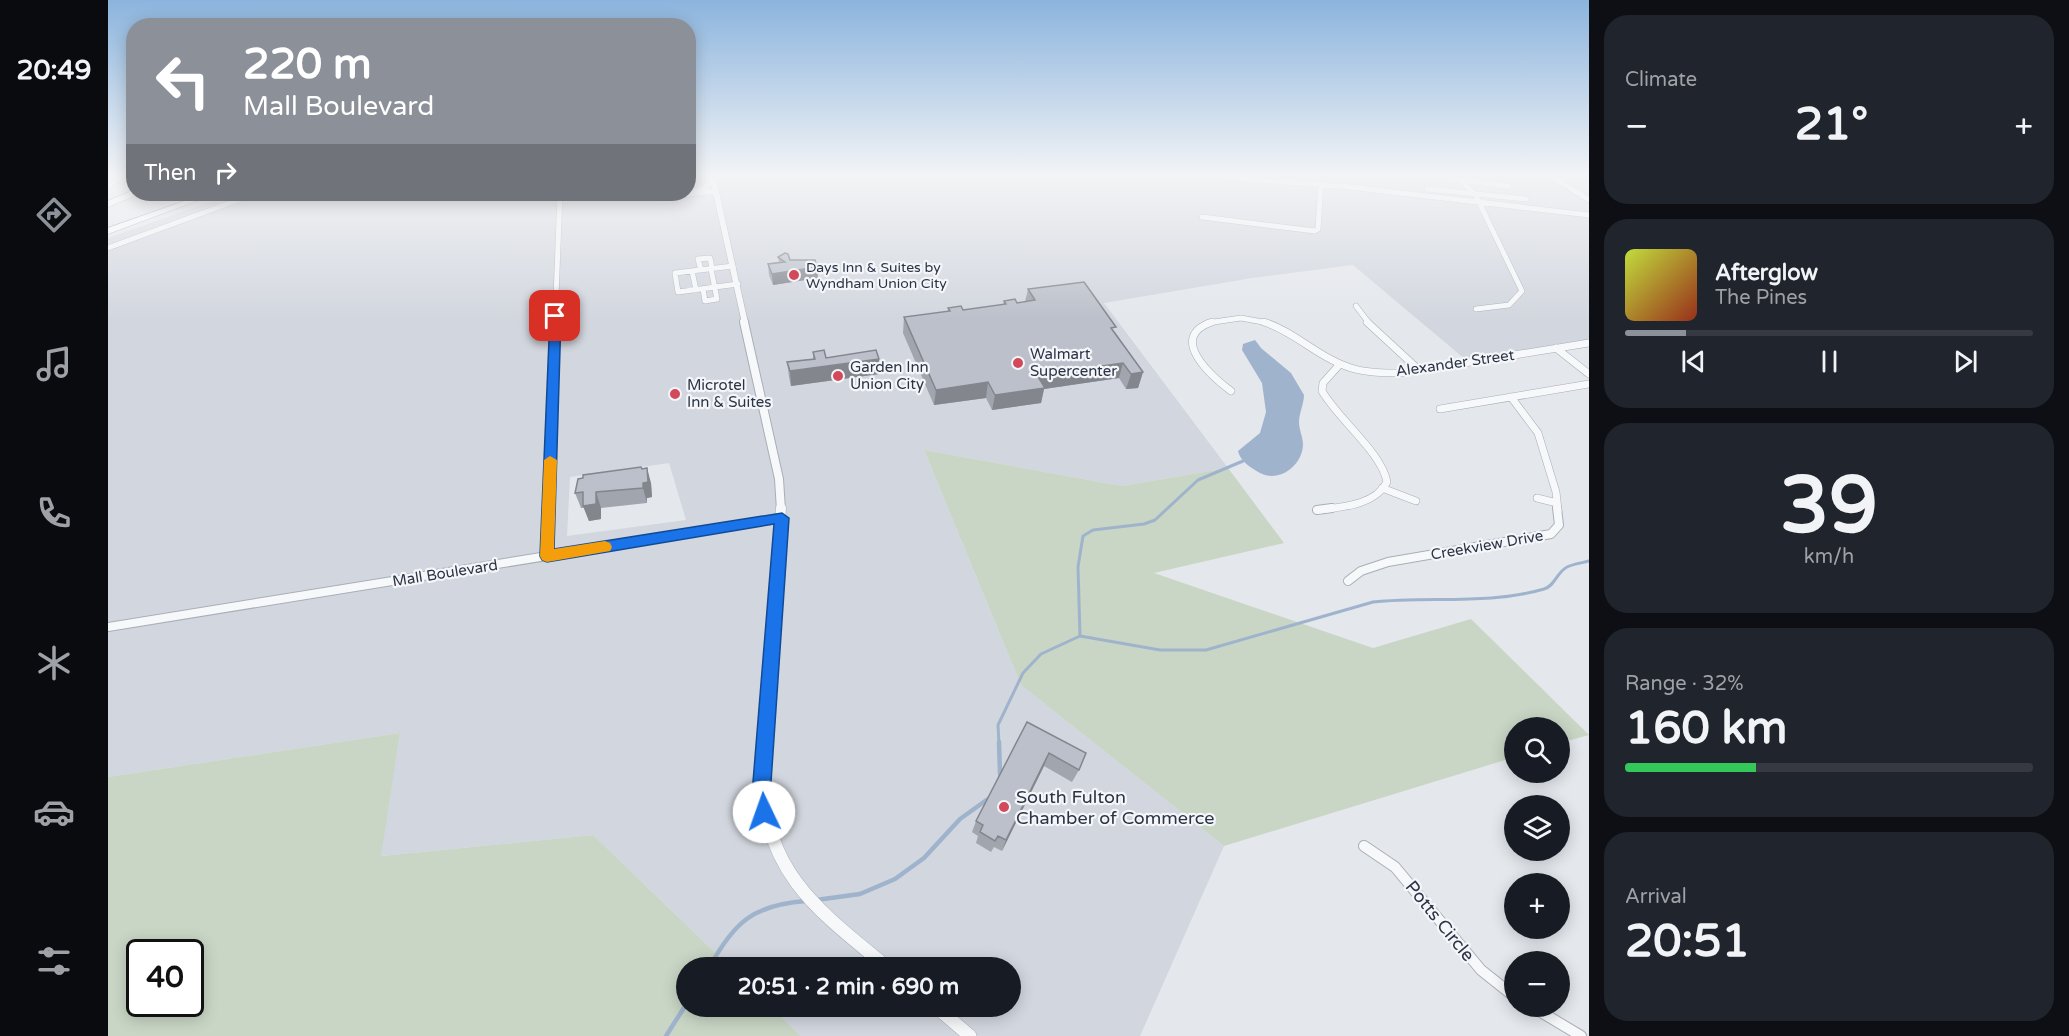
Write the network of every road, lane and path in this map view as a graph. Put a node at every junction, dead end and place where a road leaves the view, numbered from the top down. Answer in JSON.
{"nodes":[{"id":1,"x":132,"y":222,"type":"edge"},
{"id":2,"x":177,"y":222,"type":"edge"},
{"id":3,"x":559,"y":222,"type":"edge"},
{"id":4,"x":724,"y":222,"type":"edge"},
{"id":5,"x":1245,"y":222,"type":"edge"},
{"id":6,"x":1318,"y":222,"type":"edge"},
{"id":7,"x":1490,"y":222,"type":"edge"},
{"id":8,"x":108,"y":231,"type":"edge"},
{"id":9,"x":108,"y":248,"type":"edge"},
{"id":10,"x":734,"y":266,"type":"junction"},
{"id":11,"x":712,"y":269,"type":"junction"},
{"id":12,"x":700,"y":270,"type":"junction"},
{"id":13,"x":692,"y":271,"type":"junction"},
{"id":14,"x":738,"y":284,"type":"junction"},
{"id":15,"x":715,"y":287,"type":"junction"},
{"id":16,"x":699,"y":289,"type":"junction"},
{"id":17,"x":1356,"y":306,"type":"dead end"},
{"id":18,"x":1476,"y":309,"type":"dead end"},
{"id":19,"x":1589,"y":343,"type":"edge"},
{"id":20,"x":1556,"y":348,"type":"junction"},
{"id":21,"x":1340,"y":364,"type":"junction"},
{"id":22,"x":1419,"y":370,"type":"junction"},
{"id":23,"x":1589,"y":374,"type":"edge"},
{"id":24,"x":1589,"y":384,"type":"edge"},
{"id":25,"x":1231,"y":391,"type":"dead end"},
{"id":26,"x":1511,"y":397,"type":"junction"},
{"id":27,"x":1440,"y":409,"type":"dead end"},
{"id":28,"x":1382,"y":488,"type":"junction"},
{"id":29,"x":1536,"y":498,"type":"dead end"},
{"id":30,"x":1416,"y":501,"type":"dead end"},
{"id":31,"x":1557,"y":503,"type":"junction"},
{"id":32,"x":1317,"y":510,"type":"dead end"},
{"id":33,"x":782,"y":518,"type":"junction"},
{"id":34,"x":547,"y":556,"type":"junction"},
{"id":35,"x":1348,"y":581,"type":"dead end"},
{"id":36,"x":108,"y":627,"type":"edge"},
{"id":37,"x":1364,"y":846,"type":"dead end"},
{"id":38,"x":875,"y":957,"type":"edge"},
{"id":39,"x":1504,"y":990,"type":"edge"},
{"id":40,"x":948,"y":1017,"type":"edge"},
{"id":41,"x":1549,"y":1017,"type":"edge"},
{"id":42,"x":970,"y":1036,"type":"edge"},
{"id":43,"x":1581,"y":1036,"type":"edge"}],
"edges":[{"from":1,"to":8,"type":"highway"},
{"from":2,"to":9,"type":"street"},
{"from":3,"to":34,"type":"street"},
{"from":4,"to":10,"type":"street"},
{"from":5,"to":6,"type":"street"},
{"from":7,"to":18,"type":"street"},
{"from":10,"to":11,"type":"street"},
{"from":10,"to":14,"type":"street"},
{"from":11,"to":12,"type":"street"},
{"from":11,"to":12,"type":"street"},
{"from":11,"to":15,"type":"street"},
{"from":12,"to":13,"type":"street"},
{"from":13,"to":16,"type":"street"},
{"from":13,"to":16,"type":"street"},
{"from":14,"to":15,"type":"street"},
{"from":14,"to":33,"type":"street"},
{"from":15,"to":16,"type":"street"},
{"from":15,"to":16,"type":"street"},
{"from":17,"to":22,"type":"street"},
{"from":19,"to":20,"type":"street","name":"Alexander Street"},
{"from":20,"to":22,"type":"street","name":"Alexander Street"},
{"from":20,"to":23,"type":"street"},
{"from":21,"to":22,"type":"street","name":"Alexander Street"},
{"from":21,"to":25,"type":"street","name":"Alexander Street"},
{"from":21,"to":28,"type":"street"},
{"from":24,"to":26,"type":"street"},
{"from":26,"to":27,"type":"street"},
{"from":26,"to":31,"type":"street","name":"Creekview Drive"},
{"from":28,"to":30,"type":"street"},
{"from":28,"to":32,"type":"street"},
{"from":29,"to":31,"type":"street"},
{"from":31,"to":35,"type":"street","name":"Creekview Drive"},
{"from":33,"to":34,"type":"street","name":"Mall Boulevard"},
{"from":33,"to":38,"type":"street"},
{"from":34,"to":36,"type":"street","name":"Mall Boulevard"},
{"from":37,"to":39,"type":"street","name":"Potts Circle"},
{"from":40,"to":42,"type":"street"},
{"from":41,"to":43,"type":"street"}]}
